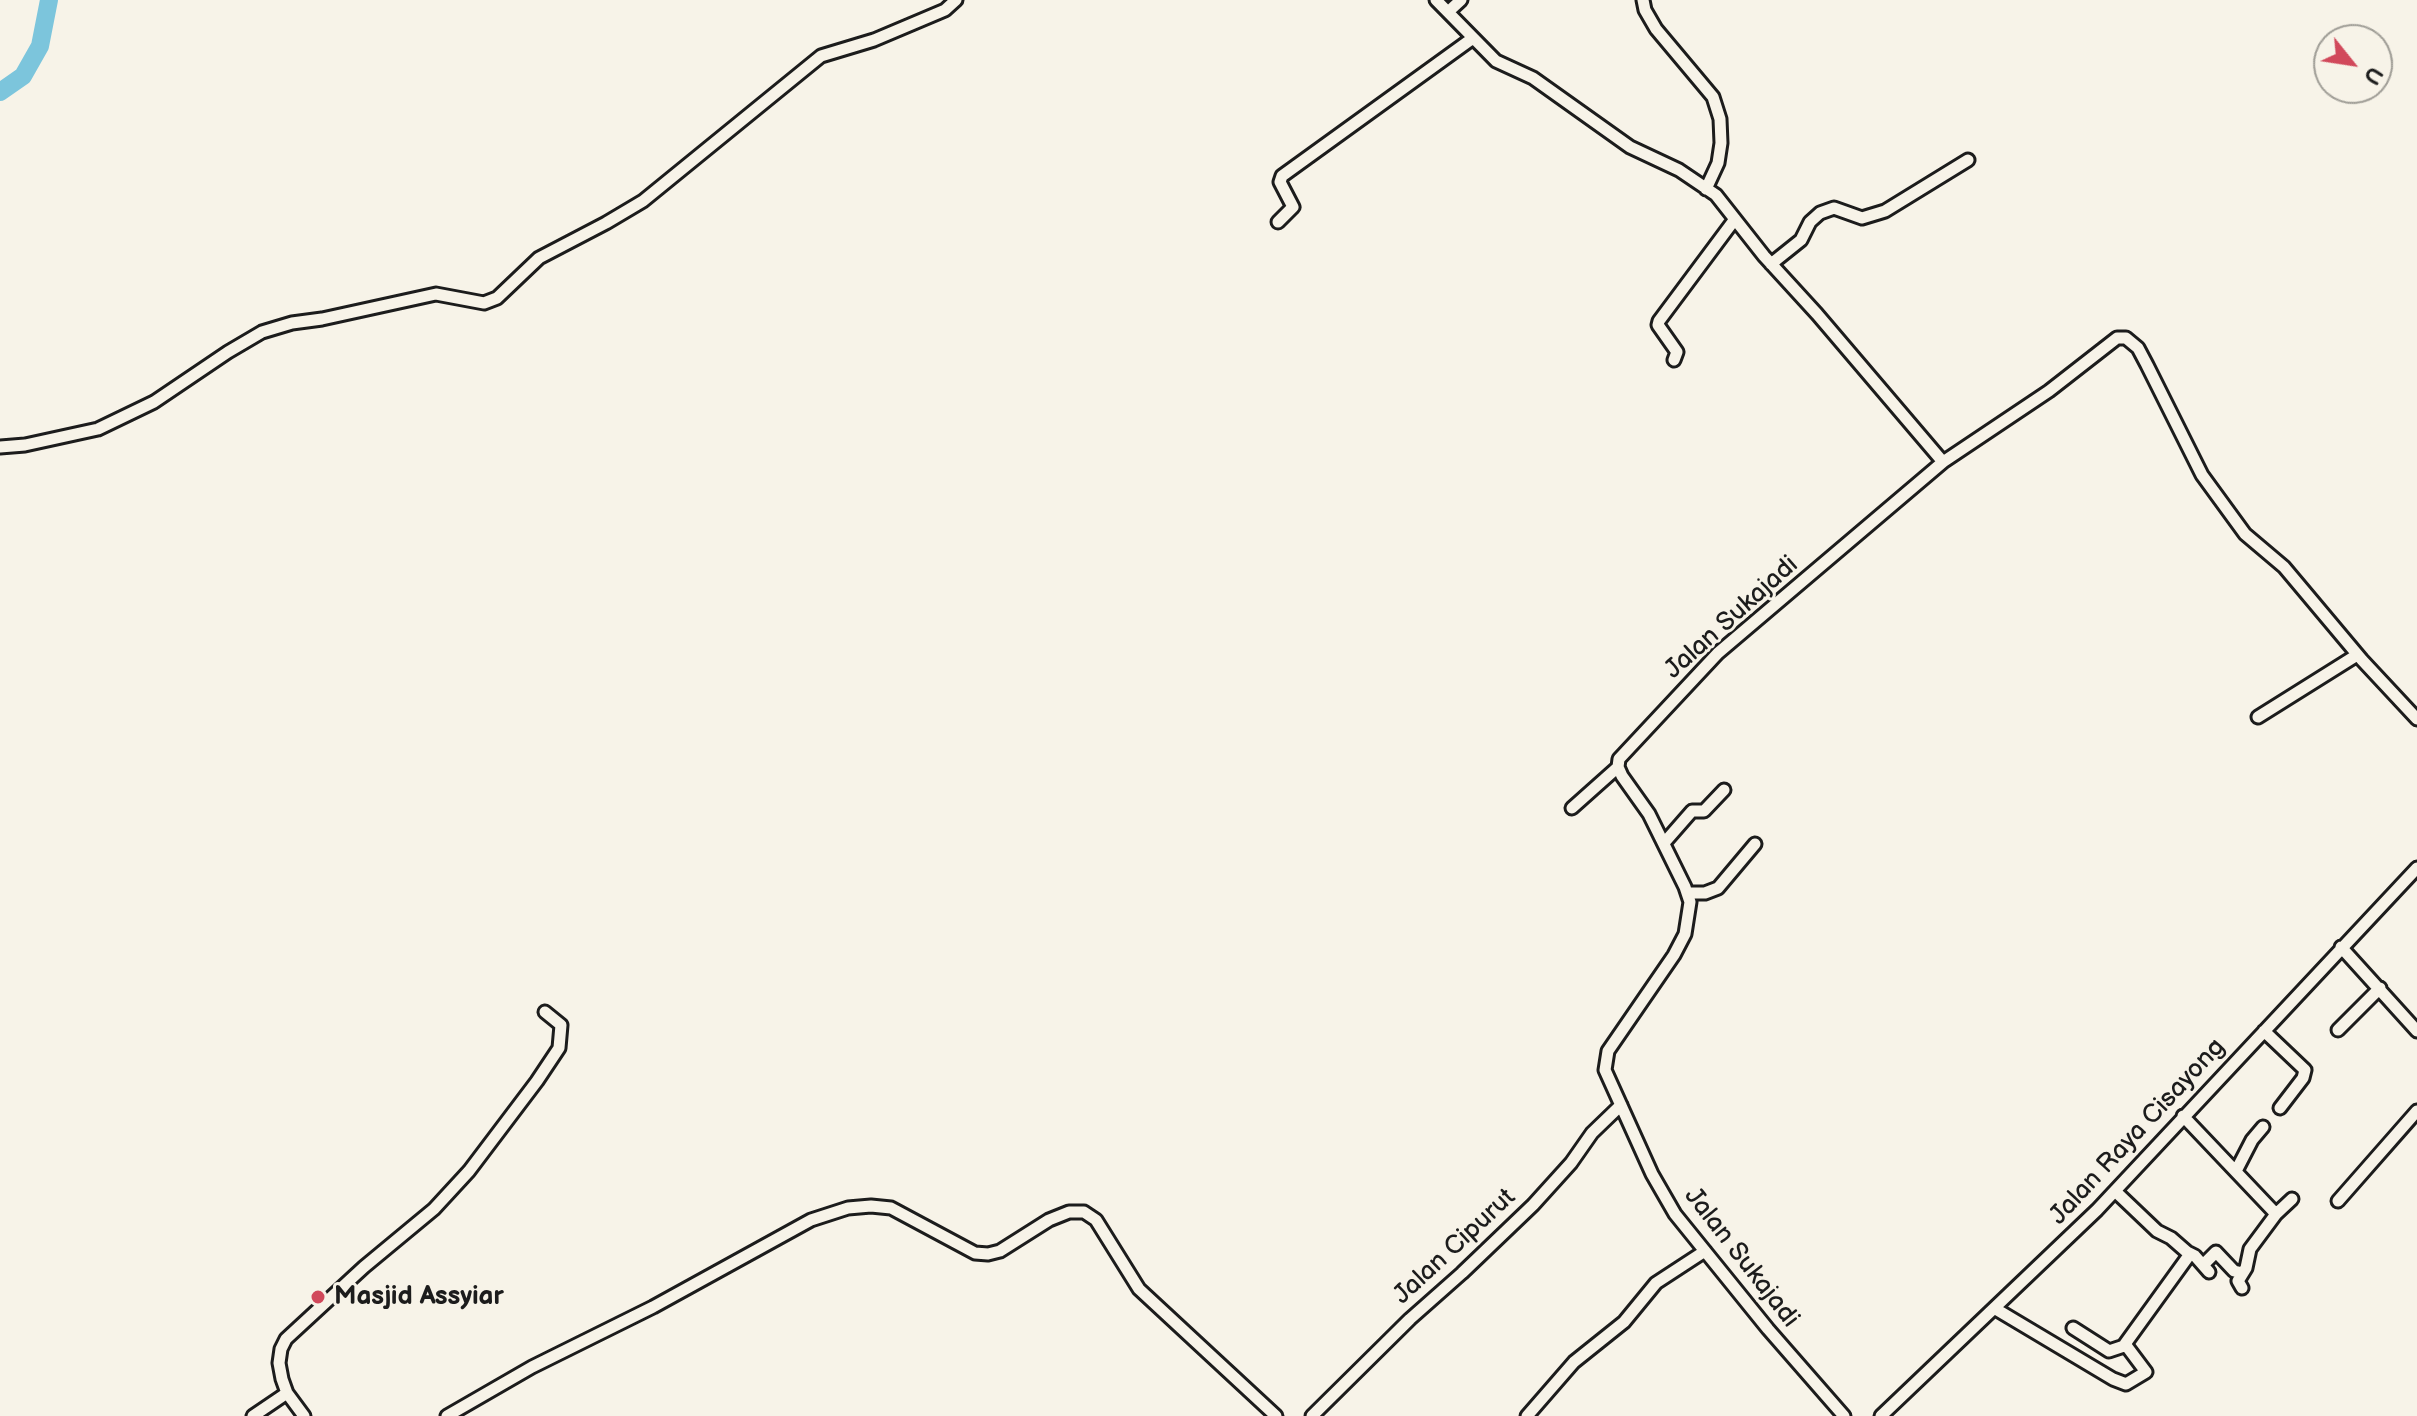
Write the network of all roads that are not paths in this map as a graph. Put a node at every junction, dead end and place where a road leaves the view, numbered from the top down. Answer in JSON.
{"nodes":[{"id":1,"x":956,"y":0,"type":"edge"},
{"id":2,"x":1436,"y":0,"type":"edge"},
{"id":3,"x":1461,"y":0,"type":"edge"},
{"id":4,"x":1643,"y":0,"type":"edge"},
{"id":5,"x":1448,"y":12,"type":"junction"},
{"id":6,"x":1473,"y":38,"type":"junction"},
{"id":7,"x":1968,"y":160,"type":"dead end"},
{"id":8,"x":1706,"y":189,"type":"junction"},
{"id":9,"x":1735,"y":219,"type":"junction"},
{"id":10,"x":1278,"y":222,"type":"dead end"},
{"id":11,"x":1771,"y":264,"type":"junction"},
{"id":12,"x":1674,"y":360,"type":"dead end"},
{"id":13,"x":0,"y":447,"type":"edge"},
{"id":14,"x":1943,"y":462,"type":"junction"},
{"id":15,"x":2357,"y":655,"type":"junction"},
{"id":16,"x":2258,"y":717,"type":"dead end"},
{"id":17,"x":2417,"y":719,"type":"edge"},
{"id":18,"x":1618,"y":767,"type":"junction"},
{"id":19,"x":1724,"y":790,"type":"dead end"},
{"id":20,"x":1572,"y":808,"type":"dead end"},
{"id":21,"x":1664,"y":843,"type":"junction"},
{"id":22,"x":1755,"y":844,"type":"dead end"},
{"id":23,"x":2417,"y":868,"type":"edge"},
{"id":24,"x":1687,"y":893,"type":"junction"},
{"id":25,"x":2341,"y":947,"type":"junction"},
{"id":26,"x":2380,"y":988,"type":"junction"},
{"id":27,"x":545,"y":1012,"type":"dead end"},
{"id":28,"x":2338,"y":1030,"type":"dead end"},
{"id":29,"x":2264,"y":1031,"type":"junction"},
{"id":30,"x":2417,"y":1031,"type":"edge"},
{"id":31,"x":1621,"y":1105,"type":"junction"},
{"id":32,"x":2280,"y":1108,"type":"dead end"},
{"id":33,"x":2417,"y":1111,"type":"edge"},
{"id":34,"x":2183,"y":1116,"type":"junction"},
{"id":35,"x":2263,"y":1127,"type":"dead end"},
{"id":36,"x":2236,"y":1171,"type":"junction"},
{"id":37,"x":2115,"y":1191,"type":"junction"},
{"id":38,"x":2292,"y":1199,"type":"dead end"},
{"id":39,"x":2338,"y":1201,"type":"dead end"},
{"id":40,"x":2276,"y":1214,"type":"junction"},
{"id":41,"x":1705,"y":1251,"type":"junction"},
{"id":42,"x":2190,"y":1254,"type":"junction"},
{"id":43,"x":2243,"y":1273,"type":"junction"},
{"id":44,"x":2242,"y":1288,"type":"dead end"},
{"id":45,"x":1994,"y":1308,"type":"junction"},
{"id":46,"x":2073,"y":1328,"type":"dead end"},
{"id":47,"x":2124,"y":1346,"type":"junction"},
{"id":48,"x":287,"y":1393,"type":"junction"},
{"id":49,"x":253,"y":1416,"type":"edge"},
{"id":50,"x":304,"y":1416,"type":"edge"},
{"id":51,"x":447,"y":1416,"type":"edge"},
{"id":52,"x":1276,"y":1416,"type":"edge"},
{"id":53,"x":1312,"y":1416,"type":"edge"},
{"id":54,"x":1527,"y":1416,"type":"edge"},
{"id":55,"x":1844,"y":1416,"type":"edge"},
{"id":56,"x":1881,"y":1416,"type":"edge"}],
"edges":[{"from":1,"to":13,"type":"street"},
{"from":2,"to":5,"type":"street"},
{"from":3,"to":5,"type":"street"},
{"from":4,"to":8,"type":"street"},
{"from":5,"to":6,"type":"street"},
{"from":6,"to":8,"type":"street"},
{"from":6,"to":10,"type":"street"},
{"from":7,"to":11,"type":"street"},
{"from":8,"to":9,"type":"street"},
{"from":9,"to":11,"type":"street"},
{"from":9,"to":12,"type":"street"},
{"from":11,"to":14,"type":"street"},
{"from":14,"to":15,"type":"street","name":"Jalan Sukajadi"},
{"from":14,"to":18,"type":"street","name":"Jalan Sukajadi"},
{"from":15,"to":16,"type":"street"},
{"from":15,"to":17,"type":"street"},
{"from":18,"to":20,"type":"street"},
{"from":18,"to":21,"type":"street","name":"Jalan Sukajadi"},
{"from":19,"to":21,"type":"street"},
{"from":21,"to":24,"type":"street","name":"Jalan Sukajadi"},
{"from":22,"to":24,"type":"street"},
{"from":23,"to":25,"type":"street","name":"Jalan Raya Cisayong"},
{"from":24,"to":31,"type":"street","name":"Jalan Sukajadi"},
{"from":25,"to":26,"type":"street"},
{"from":25,"to":29,"type":"street","name":"Jalan Raya Cisayong"},
{"from":26,"to":28,"type":"street"},
{"from":26,"to":30,"type":"street"},
{"from":27,"to":48,"type":"street"},
{"from":29,"to":32,"type":"street"},
{"from":29,"to":34,"type":"street","name":"Jalan Raya Cisayong"},
{"from":31,"to":41,"type":"street","name":"Jalan Sukajadi"},
{"from":31,"to":53,"type":"street","name":"Jalan Cipurut"},
{"from":33,"to":39,"type":"street"},
{"from":34,"to":36,"type":"street"},
{"from":34,"to":37,"type":"street","name":"Jalan Raya Cisayong"},
{"from":35,"to":36,"type":"street"},
{"from":36,"to":40,"type":"street"},
{"from":37,"to":42,"type":"street"},
{"from":37,"to":45,"type":"street","name":"Jalan Raya Cisayong"},
{"from":38,"to":40,"type":"street"},
{"from":40,"to":43,"type":"street"},
{"from":41,"to":54,"type":"street"},
{"from":41,"to":55,"type":"street","name":"Jalan Sukajadi"},
{"from":42,"to":43,"type":"street"},
{"from":42,"to":47,"type":"street"},
{"from":43,"to":44,"type":"street"},
{"from":45,"to":47,"type":"street"},
{"from":45,"to":56,"type":"street","name":"Jalan Raya Cisayong"},
{"from":46,"to":47,"type":"street"},
{"from":48,"to":49,"type":"street"},
{"from":48,"to":50,"type":"street"},
{"from":51,"to":52,"type":"street"}]}
